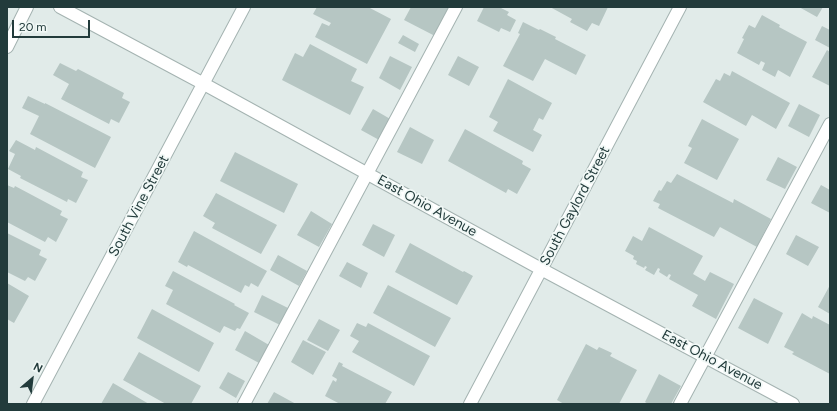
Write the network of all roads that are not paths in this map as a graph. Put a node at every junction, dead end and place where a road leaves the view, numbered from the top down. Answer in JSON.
{"nodes":[{"id":1,"x":28,"y":7,"type":"edge"},
{"id":2,"x":60,"y":7,"type":"edge"},
{"id":3,"x":244,"y":7,"type":"edge"},
{"id":4,"x":456,"y":7,"type":"edge"},
{"id":5,"x":680,"y":7,"type":"edge"},
{"id":6,"x":7,"y":47,"type":"edge"},
{"id":7,"x":204,"y":84,"type":"junction"},
{"id":8,"x":830,"y":124,"type":"edge"},
{"id":9,"x":368,"y":173,"type":"junction"},
{"id":10,"x":541,"y":269,"type":"junction"},
{"id":11,"x":704,"y":357,"type":"junction"},
{"id":12,"x":33,"y":404,"type":"edge"},
{"id":13,"x":244,"y":404,"type":"edge"},
{"id":14,"x":470,"y":404,"type":"edge"},
{"id":15,"x":680,"y":404,"type":"edge"},
{"id":16,"x":794,"y":404,"type":"edge"}],
"edges":[{"from":1,"to":6,"type":"street"},
{"from":2,"to":7,"type":"street","name":"East Ohio Avenue"},
{"from":3,"to":7,"type":"street","name":"South Vine Street"},
{"from":4,"to":9,"type":"street"},
{"from":5,"to":10,"type":"street","name":"South Gaylord Street"},
{"from":7,"to":9,"type":"street","name":"East Ohio Avenue"},
{"from":7,"to":12,"type":"street","name":"South Vine Street"},
{"from":8,"to":11,"type":"street"},
{"from":9,"to":10,"type":"street","name":"East Ohio Avenue"},
{"from":9,"to":13,"type":"street"},
{"from":10,"to":11,"type":"street","name":"East Ohio Avenue"},
{"from":10,"to":14,"type":"street","name":"South Gaylord Street"},
{"from":11,"to":15,"type":"street"},
{"from":11,"to":16,"type":"street","name":"East Ohio Avenue"}]}
